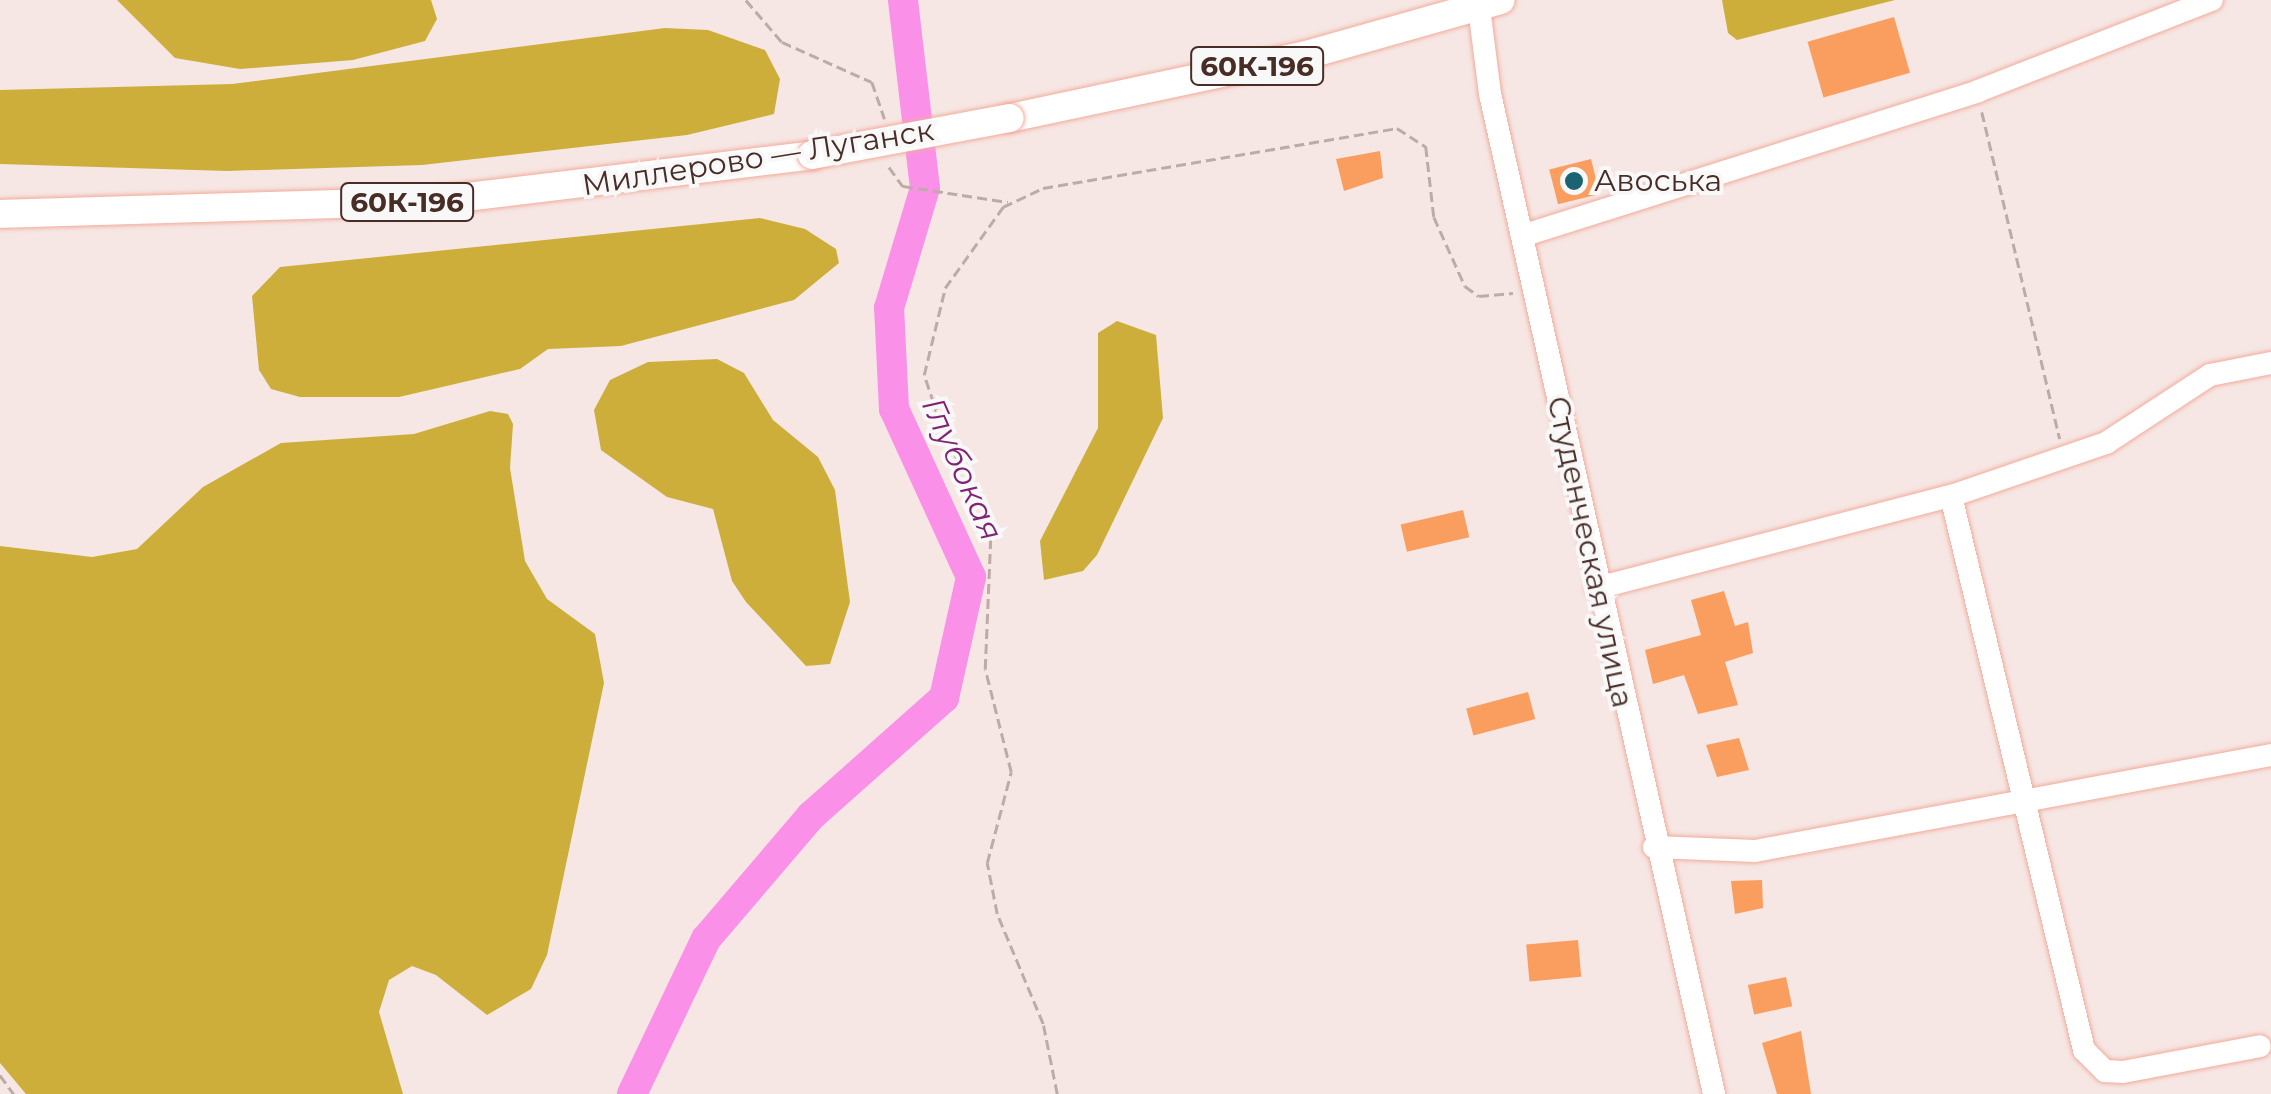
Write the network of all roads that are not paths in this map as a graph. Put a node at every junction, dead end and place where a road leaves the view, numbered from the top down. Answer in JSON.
{"nodes":[{"id":1,"x":2212,"y":0,"type":"edge"},
{"id":2,"x":1486,"y":2,"type":"edge"},
{"id":3,"x":0,"y":214,"type":"edge"},
{"id":4,"x":1522,"y":236,"type":"junction"},
{"id":5,"x":2271,"y":363,"type":"edge"},
{"id":6,"x":1950,"y":496,"type":"junction"},
{"id":7,"x":1597,"y":588,"type":"junction"},
{"id":8,"x":2271,"y":755,"type":"edge"},
{"id":9,"x":2021,"y":803,"type":"junction"},
{"id":10,"x":1654,"y":848,"type":"junction"},
{"id":11,"x":2260,"y":1046,"type":"dead end"},
{"id":12,"x":1714,"y":1094,"type":"edge"}],
"edges":[{"from":1,"to":4,"type":"street"},
{"from":2,"to":3,"type":"main road","name":"Миллерово — Луганск","number":"60К-196","bridge":true},
{"from":2,"to":4,"type":"street","name":"Студенческая улица"},
{"from":4,"to":7,"type":"street","name":"Студенческая улица"},
{"from":5,"to":6,"type":"street"},
{"from":6,"to":7,"type":"street"},
{"from":6,"to":9,"type":"street"},
{"from":7,"to":10,"type":"street","name":"Студенческая улица"},
{"from":8,"to":9,"type":"street"},
{"from":9,"to":10,"type":"street"},
{"from":9,"to":11,"type":"street"},
{"from":10,"to":12,"type":"street","name":"Студенческая улица"}]}
